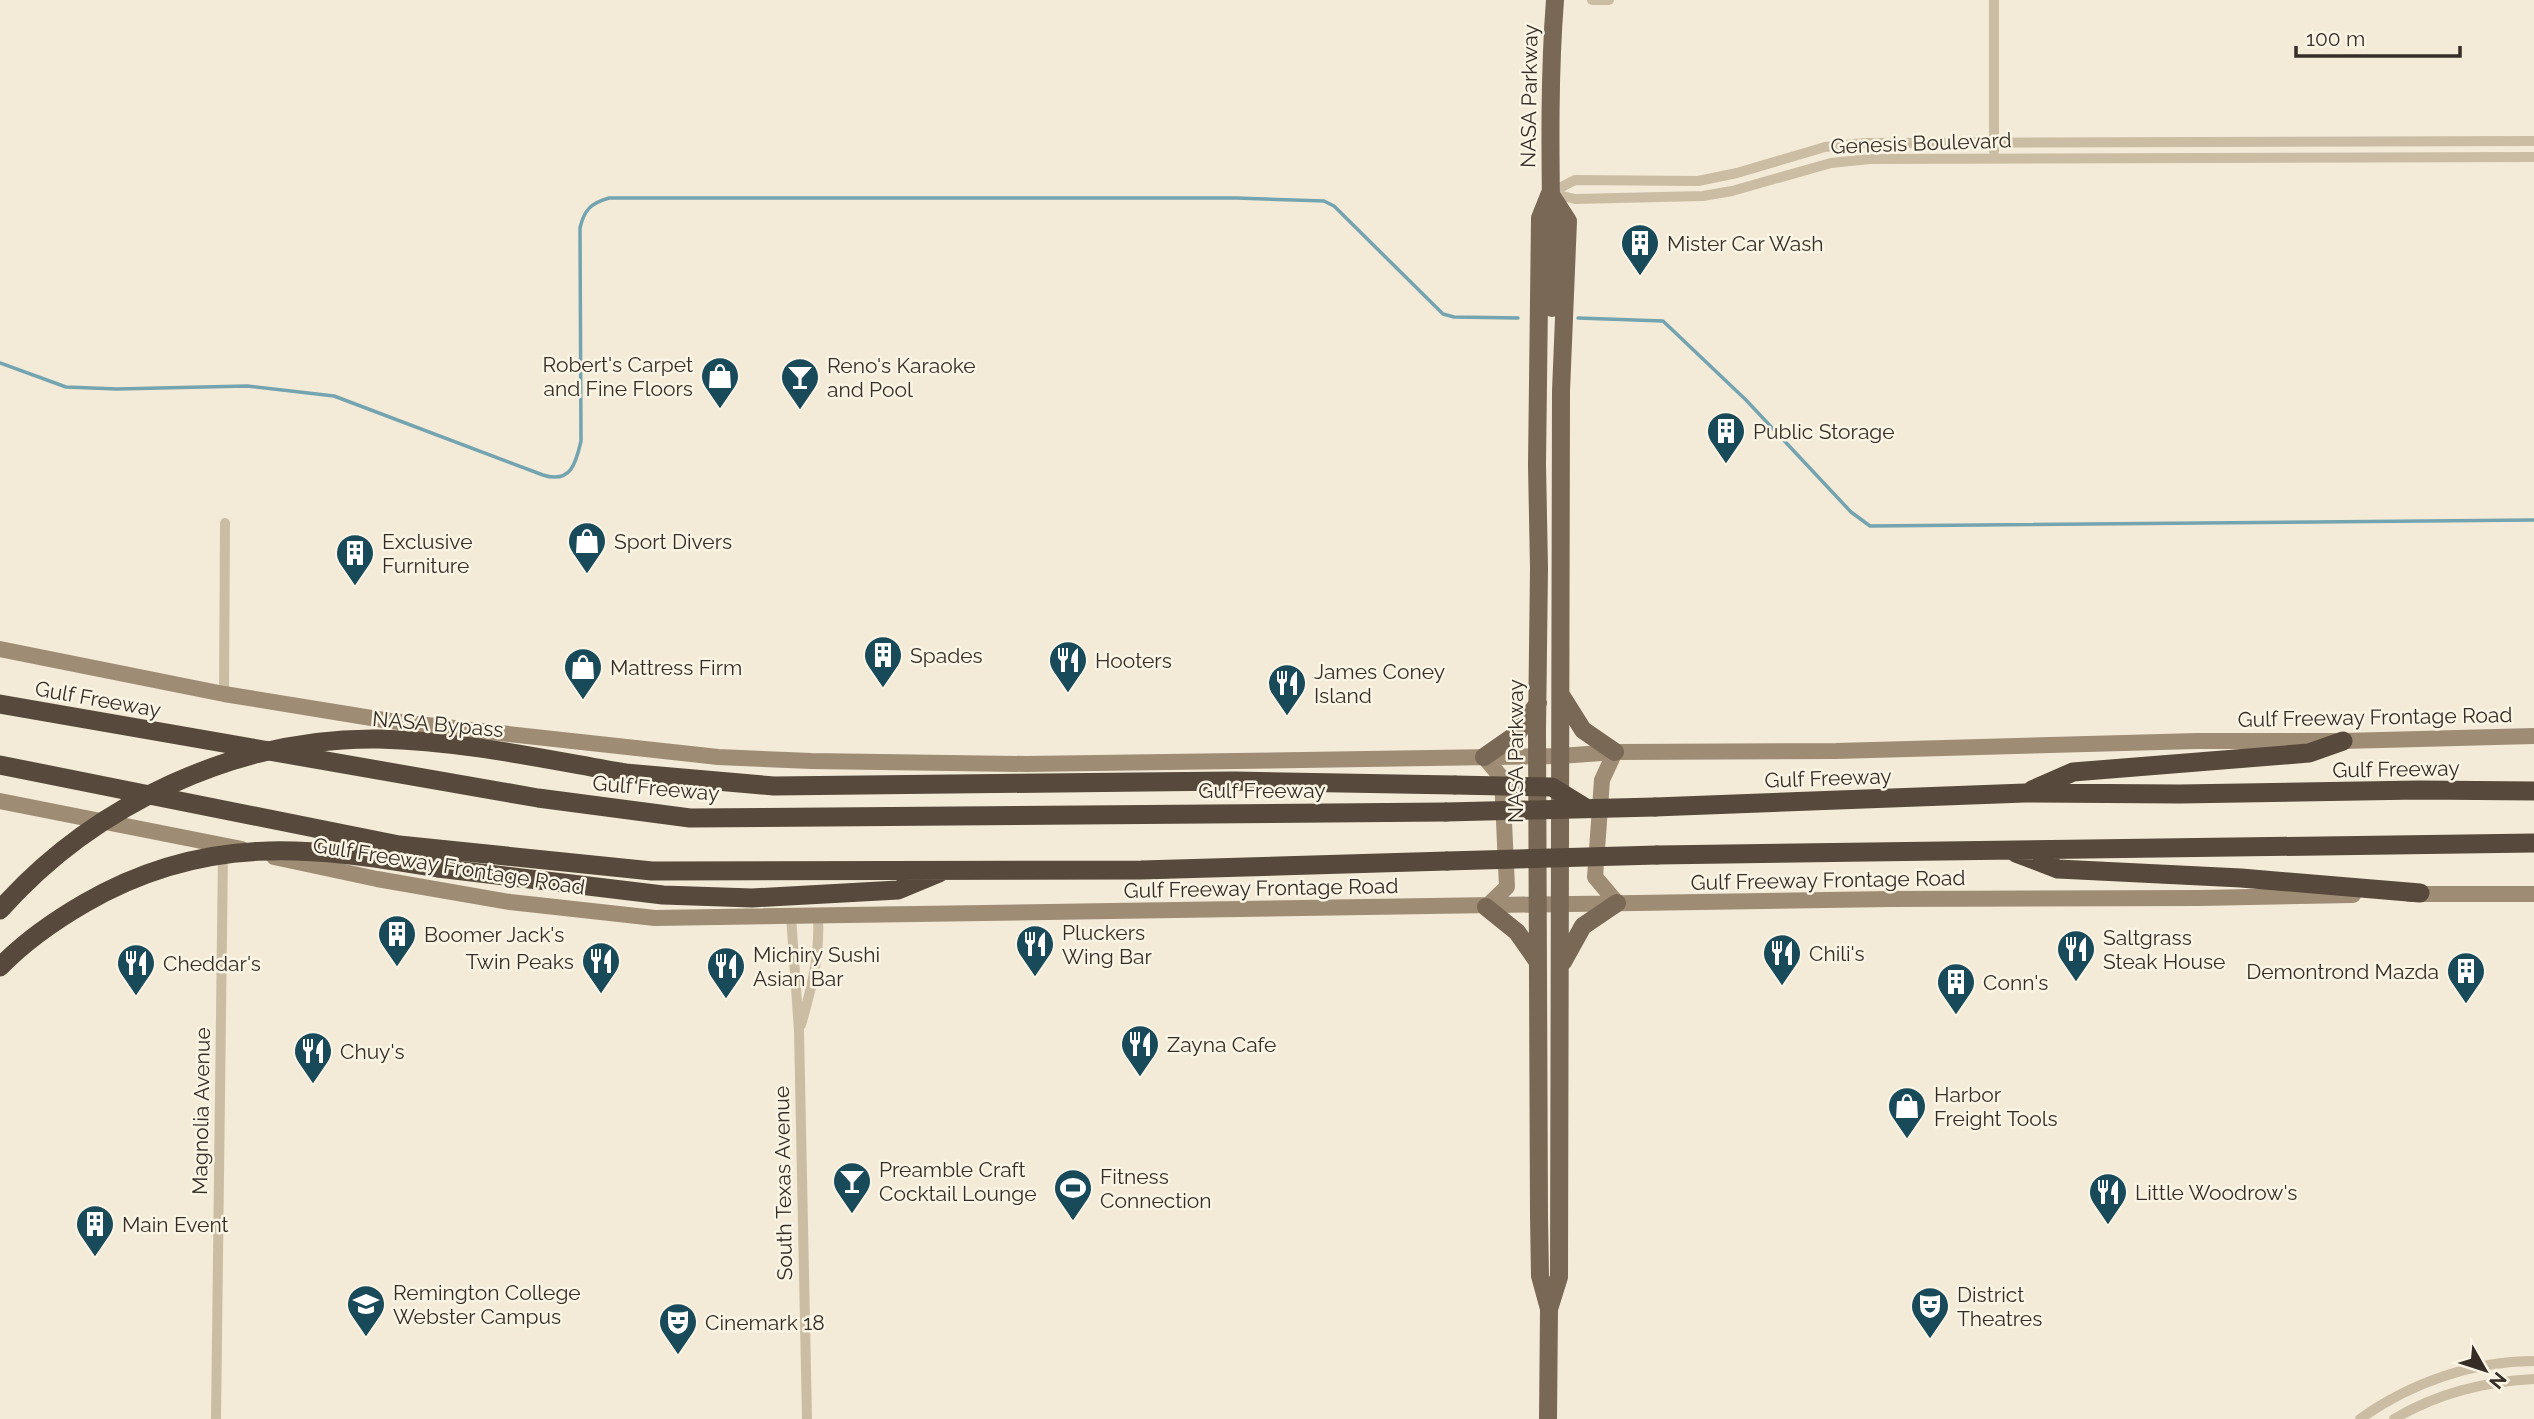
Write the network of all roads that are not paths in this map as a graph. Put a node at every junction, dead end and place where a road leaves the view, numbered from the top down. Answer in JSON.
{"nodes":[{"id":1,"x":1555,"y":0,"type":"edge"},
{"id":2,"x":1592,"y":0,"type":"edge"},
{"id":3,"x":1609,"y":0,"type":"edge"},
{"id":4,"x":1994,"y":0,"type":"edge"},
{"id":5,"x":2534,"y":141,"type":"edge"},
{"id":6,"x":2351,"y":142,"type":"junction"},
{"id":7,"x":2174,"y":143,"type":"junction"},
{"id":8,"x":1994,"y":144,"type":"junction"},
{"id":9,"x":2534,"y":157,"type":"edge"},
{"id":10,"x":2351,"y":158,"type":"junction"},
{"id":11,"x":1994,"y":159,"type":"junction"},
{"id":12,"x":2174,"y":159,"type":"junction"},
{"id":13,"x":1550,"y":194,"type":"junction"},
{"id":14,"x":1537,"y":391,"type":"junction"},
{"id":15,"x":1561,"y":391,"type":"junction"},
{"id":16,"x":225,"y":523,"type":"dead end"},
{"id":17,"x":0,"y":649,"type":"edge"},
{"id":18,"x":1560,"y":693,"type":"junction"},
{"id":19,"x":224,"y":694,"type":"junction"},
{"id":20,"x":1538,"y":703,"type":"junction"},
{"id":21,"x":0,"y":704,"type":"edge"},
{"id":22,"x":2534,"y":736,"type":"edge"},
{"id":23,"x":2343,"y":741,"type":"junction"},
{"id":24,"x":1615,"y":752,"type":"junction"},
{"id":25,"x":1560,"y":756,"type":"junction"},
{"id":26,"x":1484,"y":757,"type":"junction"},
{"id":27,"x":1537,"y":757,"type":"junction"},
{"id":28,"x":7,"y":766,"type":"edge"},
{"id":29,"x":2534,"y":791,"type":"edge"},
{"id":30,"x":2025,"y":793,"type":"junction"},
{"id":31,"x":0,"y":801,"type":"edge"},
{"id":32,"x":1587,"y":808,"type":"junction"},
{"id":33,"x":2534,"y":843,"type":"edge"},
{"id":34,"x":223,"y":845,"type":"junction"},
{"id":35,"x":2006,"y":849,"type":"junction"},
{"id":36,"x":947,"y":869,"type":"junction"},
{"id":37,"x":2420,"y":893,"type":"junction"},
{"id":38,"x":2534,"y":894,"type":"edge"},
{"id":39,"x":1617,"y":903,"type":"junction"},
{"id":40,"x":1562,"y":904,"type":"junction"},
{"id":41,"x":1538,"y":905,"type":"junction"},
{"id":42,"x":1486,"y":907,"type":"junction"},
{"id":43,"x":0,"y":910,"type":"edge"},
{"id":44,"x":791,"y":916,"type":"junction"},
{"id":45,"x":818,"y":916,"type":"junction"},
{"id":46,"x":1538,"y":962,"type":"junction"},
{"id":47,"x":1561,"y":965,"type":"junction"},
{"id":48,"x":0,"y":967,"type":"edge"},
{"id":49,"x":799,"y":1031,"type":"junction"},
{"id":50,"x":1549,"y":1309,"type":"junction"},
{"id":51,"x":2534,"y":1361,"type":"edge"},
{"id":52,"x":2534,"y":1379,"type":"edge"},
{"id":53,"x":2366,"y":1417,"type":"edge"},
{"id":54,"x":216,"y":1419,"type":"edge"},
{"id":55,"x":807,"y":1419,"type":"edge"},
{"id":56,"x":1548,"y":1419,"type":"edge"},
{"id":57,"x":2394,"y":1419,"type":"edge"}],
"edges":[{"from":1,"to":13,"type":"main road","name":"NASA Parkway"},
{"from":2,"to":3,"type":"street"},
{"from":4,"to":8,"type":"street"},
{"from":5,"to":6,"type":"street","name":"Genesis Boulevard"},
{"from":6,"to":7,"type":"street","name":"Genesis Boulevard"},
{"from":6,"to":10,"type":"street"},
{"from":7,"to":8,"type":"street","name":"Genesis Boulevard"},
{"from":7,"to":12,"type":"street"},
{"from":8,"to":11,"type":"street"},
{"from":8,"to":13,"type":"street","name":"Genesis Boulevard"},
{"from":9,"to":10,"type":"street","name":"Genesis Boulevard"},
{"from":10,"to":12,"type":"street","name":"Genesis Boulevard"},
{"from":11,"to":12,"type":"street","name":"Genesis Boulevard"},
{"from":11,"to":13,"type":"street","name":"Genesis Boulevard"},
{"from":13,"to":14,"type":"main road","name":"NASA Parkway"},
{"from":13,"to":15,"type":"main road","name":"NASA Parkway"},
{"from":14,"to":15,"type":"main road"},
{"from":14,"to":20,"type":"main road","name":"NASA Parkway"},
{"from":15,"to":18,"type":"main road","name":"NASA Parkway"},
{"from":16,"to":19,"type":"street"},
{"from":17,"to":19,"type":"main road","name":"Gulf Freeway Frontage Road"},
{"from":18,"to":24,"type":"main road"},
{"from":18,"to":25,"type":"main road","name":"NASA Parkway"},
{"from":19,"to":26,"type":"main road","name":"Gulf Freeway Frontage Road"},
{"from":20,"to":26,"type":"main road"},
{"from":20,"to":27,"type":"main road","name":"NASA Parkway"},
{"from":21,"to":32,"type":"highway","name":"Gulf Freeway","bridge":true},
{"from":22,"to":23,"type":"main road","name":"Gulf Freeway Frontage Road"},
{"from":23,"to":24,"type":"main road","name":"Gulf Freeway Frontage Road"},
{"from":23,"to":30,"type":"highway"},
{"from":24,"to":25,"type":"main road","name":"Gulf Freeway Frontage Road"},
{"from":24,"to":39,"type":"main road"},
{"from":25,"to":27,"type":"main road","name":"Gulf Freeway Frontage Road"},
{"from":25,"to":40,"type":"main road","name":"NASA Parkway"},
{"from":26,"to":27,"type":"main road","name":"Gulf Freeway Frontage Road"},
{"from":26,"to":42,"type":"main road"},
{"from":27,"to":41,"type":"main road","name":"NASA Parkway"},
{"from":28,"to":36,"type":"highway"},
{"from":29,"to":30,"type":"highway","name":"Gulf Freeway"},
{"from":30,"to":32,"type":"highway","name":"Gulf Freeway","bridge":true},
{"from":31,"to":34,"type":"main road","name":"Gulf Freeway Frontage Road"},
{"from":32,"to":43,"type":"highway","name":"NASA Bypass","bridge":true},
{"from":33,"to":35,"type":"highway"},
{"from":34,"to":44,"type":"main road","name":"Gulf Freeway Frontage Road"},
{"from":34,"to":54,"type":"street","name":"Magnolia Avenue"},
{"from":35,"to":36,"type":"highway","bridge":true},
{"from":35,"to":37,"type":"highway"},
{"from":36,"to":48,"type":"highway","bridge":true},
{"from":37,"to":38,"type":"main road","name":"Gulf Freeway Frontage Road"},
{"from":37,"to":39,"type":"main road","name":"Gulf Freeway Frontage Road"},
{"from":39,"to":40,"type":"main road","name":"Gulf Freeway Frontage Road"},
{"from":39,"to":47,"type":"main road"},
{"from":40,"to":41,"type":"main road","name":"Gulf Freeway Frontage Road"},
{"from":40,"to":47,"type":"main road","name":"NASA Parkway"},
{"from":41,"to":42,"type":"main road","name":"Gulf Freeway Frontage Road"},
{"from":41,"to":46,"type":"main road","name":"NASA Parkway"},
{"from":42,"to":45,"type":"main road","name":"Gulf Freeway Frontage Road"},
{"from":42,"to":46,"type":"main road"},
{"from":44,"to":45,"type":"main road","name":"Gulf Freeway Frontage Road"},
{"from":44,"to":49,"type":"street","name":"South Texas Avenue"},
{"from":45,"to":49,"type":"street","name":"South Texas Avenue"},
{"from":46,"to":50,"type":"main road","name":"NASA Parkway"},
{"from":47,"to":50,"type":"main road","name":"NASA Parkway"},
{"from":49,"to":55,"type":"street","name":"South Texas Avenue"},
{"from":50,"to":56,"type":"main road","name":"NASA Parkway"},
{"from":51,"to":53,"type":"street"},
{"from":52,"to":57,"type":"street"}]}
